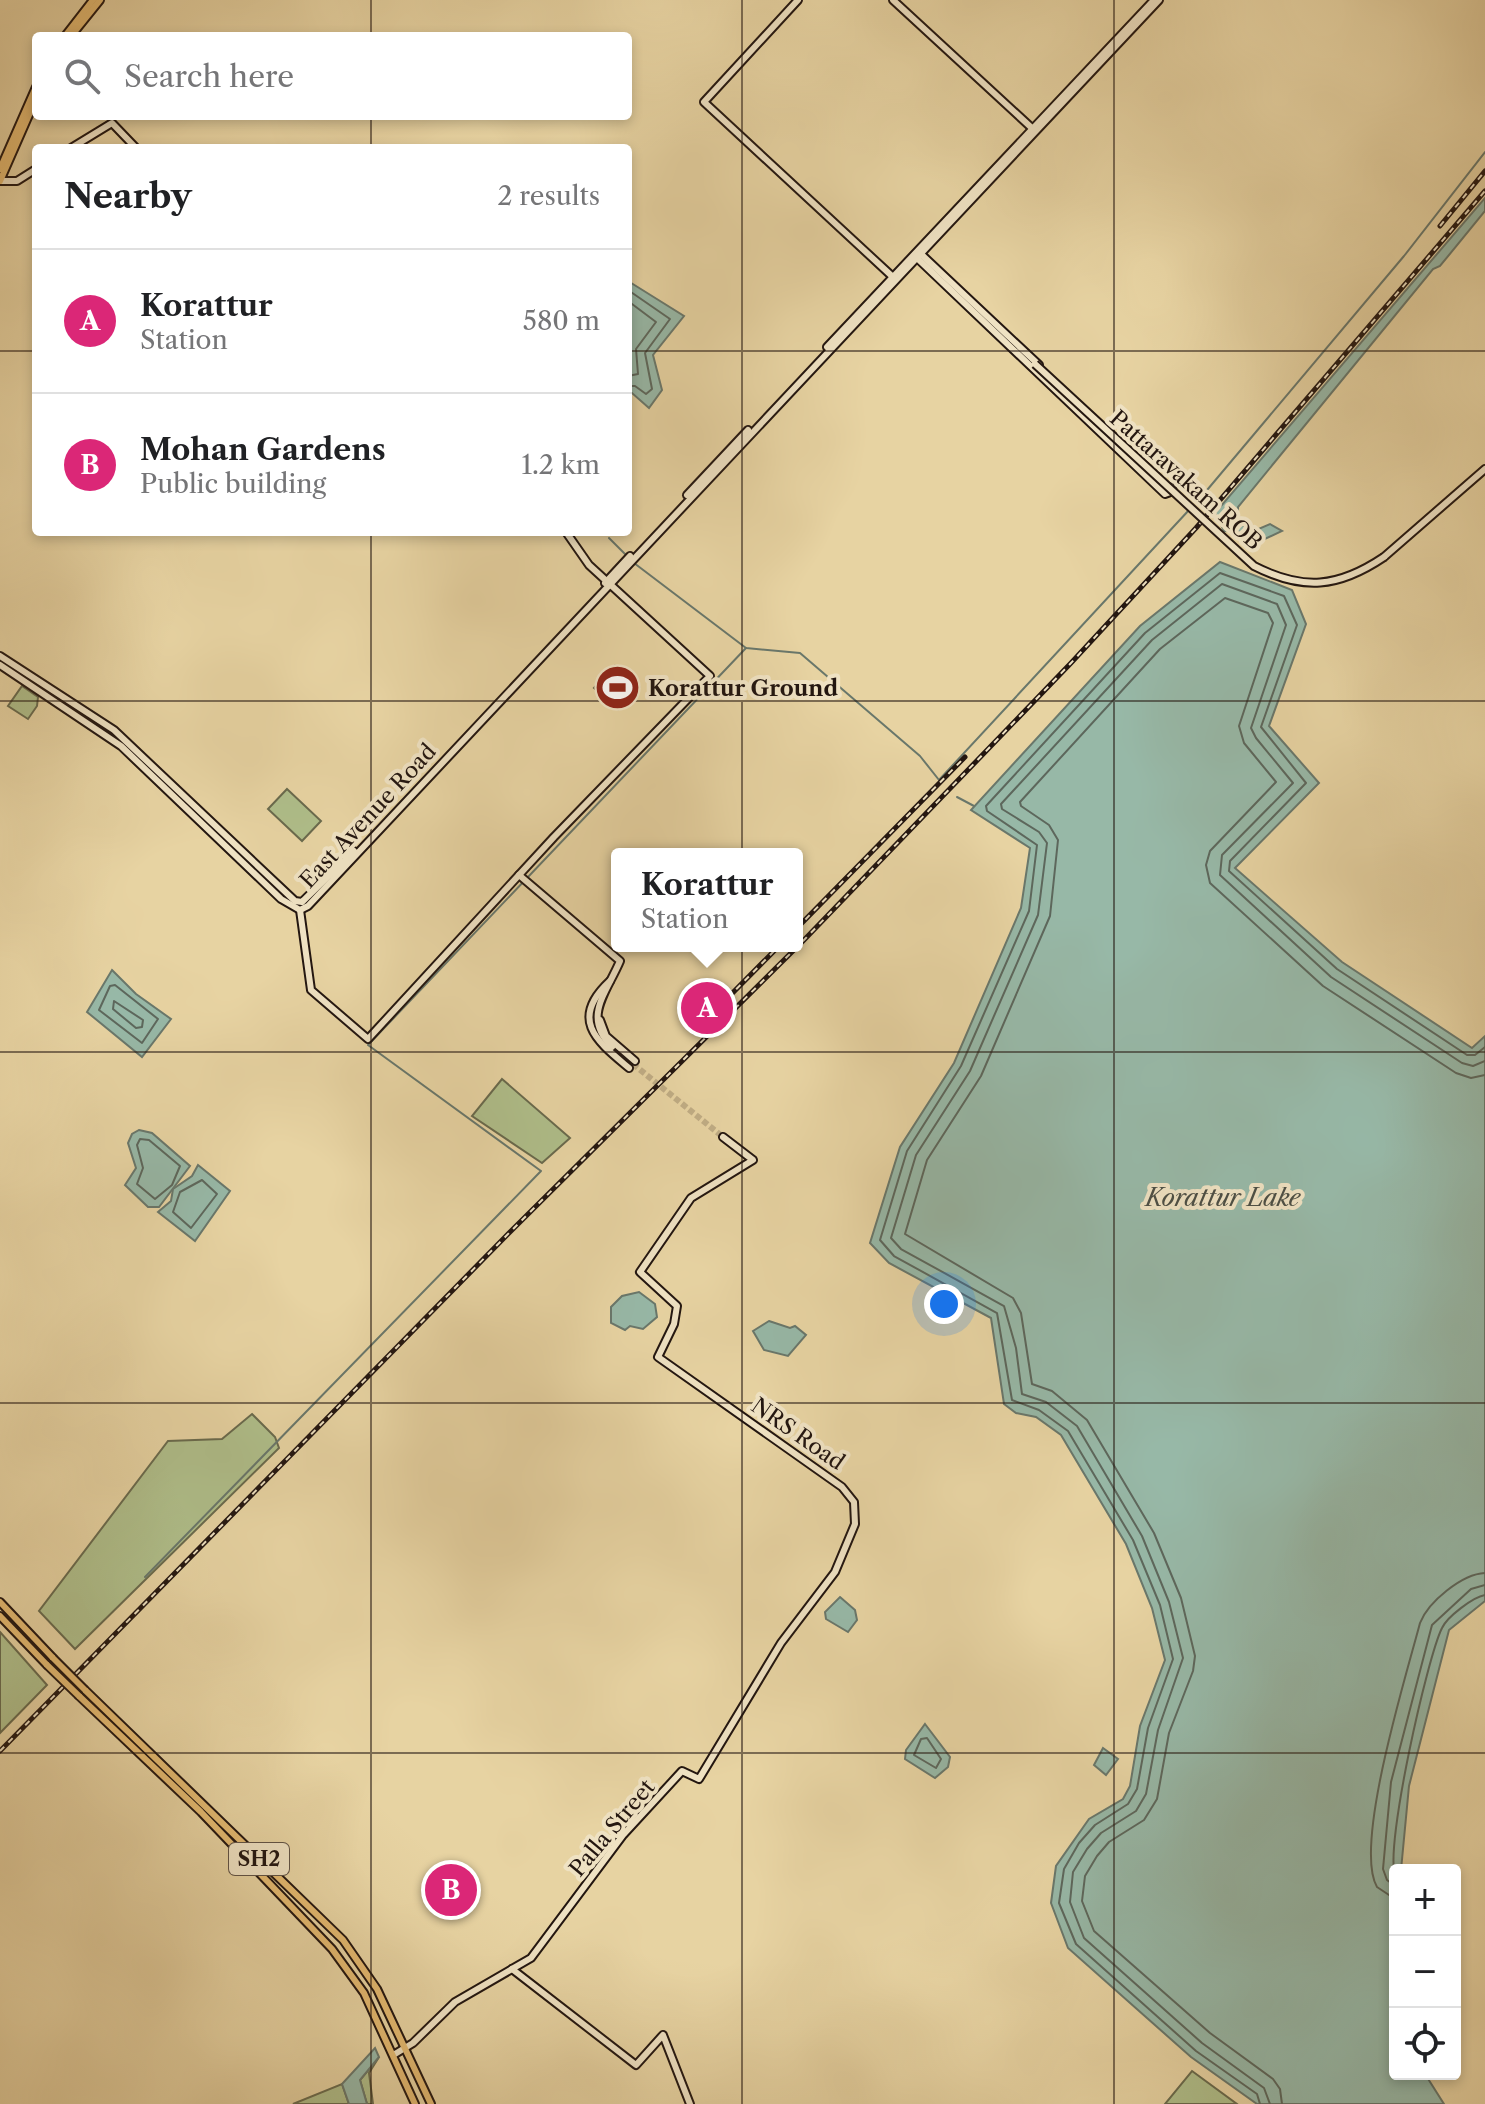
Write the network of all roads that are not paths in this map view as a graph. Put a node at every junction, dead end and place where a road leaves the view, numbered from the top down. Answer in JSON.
{"nodes":[{"id":1,"x":93,"y":0,"type":"edge"},
{"id":2,"x":100,"y":0,"type":"edge"},
{"id":3,"x":798,"y":0,"type":"edge"},
{"id":4,"x":893,"y":0,"type":"edge"},
{"id":5,"x":1156,"y":0,"type":"edge"},
{"id":6,"x":68,"y":32,"type":"edge"},
{"id":7,"x":74,"y":32,"type":"edge"},
{"id":8,"x":32,"y":96,"type":"edge"},
{"id":9,"x":32,"y":108,"type":"edge"},
{"id":10,"x":1034,"y":130,"type":"junction"},
{"id":11,"x":78,"y":144,"type":"edge"},
{"id":12,"x":132,"y":144,"type":"edge"},
{"id":13,"x":0,"y":169,"type":"edge"},
{"id":14,"x":32,"y":172,"type":"edge"},
{"id":15,"x":0,"y":181,"type":"edge"},
{"id":16,"x":918,"y":255,"type":"junction"},
{"id":17,"x":894,"y":278,"type":"junction"},
{"id":18,"x":1019,"y":349,"type":"junction"},
{"id":19,"x":733,"y":449,"type":"junction"},
{"id":20,"x":1485,"y":469,"type":"edge"},
{"id":21,"x":569,"y":536,"type":"edge"},
{"id":22,"x":608,"y":583,"type":"junction"},
{"id":23,"x":0,"y":656,"type":"edge"},
{"id":24,"x":0,"y":665,"type":"edge"},
{"id":25,"x":521,"y":877,"type":"junction"},
{"id":26,"x":281,"y":894,"type":"junction"},
{"id":27,"x":300,"y":910,"type":"junction"},
{"id":28,"x":613,"y":979,"type":"junction"},
{"id":29,"x":612,"y":1047,"type":"tunnel mouth"},
{"id":30,"x":635,"y":1061,"type":"dead end"},
{"id":31,"x":629,"y":1068,"type":"dead end"},
{"id":32,"x":723,"y":1137,"type":"tunnel mouth"},
{"id":33,"x":835,"y":1572,"type":"joint"},
{"id":34,"x":0,"y":1602,"type":"edge"},
{"id":35,"x":0,"y":1616,"type":"edge"},
{"id":36,"x":512,"y":1969,"type":"junction"},
{"id":37,"x":405,"y":2048,"type":"junction"},
{"id":38,"x":395,"y":2054,"type":"junction"},
{"id":39,"x":415,"y":2104,"type":"edge"},
{"id":40,"x":431,"y":2104,"type":"edge"},
{"id":41,"x":690,"y":2104,"type":"edge"}],
"edges":[{"from":1,"to":6,"type":"main road"},
{"from":2,"to":7,"type":"main road"},
{"from":3,"to":17,"type":"street"},
{"from":4,"to":10,"type":"street"},
{"from":5,"to":10,"type":"street"},
{"from":8,"to":13,"type":"main road"},
{"from":9,"to":15,"type":"main road"},
{"from":10,"to":16,"type":"street"},
{"from":11,"to":12,"type":"street"},
{"from":14,"to":15,"type":"street"},
{"from":16,"to":17,"type":"street"},
{"from":16,"to":18,"type":"street"},
{"from":16,"to":19,"type":"street"},
{"from":17,"to":19,"type":"street"},
{"from":18,"to":18,"type":"street"},
{"from":18,"to":20,"type":"street","name":"Pattaravakam ROB","bridge":true},
{"from":19,"to":22,"type":"street","name":"East Avenue Road"},
{"from":21,"to":22,"type":"street"},
{"from":22,"to":25,"type":"street"},
{"from":22,"to":26,"type":"street","name":"East Avenue Road"},
{"from":22,"to":27,"type":"street","name":"East Avenue Road"},
{"from":23,"to":26,"type":"street","name":"East Avenue Road"},
{"from":24,"to":26,"type":"street","name":"East Avenue Road"},
{"from":25,"to":27,"type":"street"},
{"from":25,"to":28,"type":"street"},
{"from":26,"to":27,"type":"street","name":"East Avenue Road"},
{"from":28,"to":29,"type":"street"},
{"from":28,"to":30,"type":"street"},
{"from":28,"to":31,"type":"street"},
{"from":32,"to":33,"type":"street","name":"NRS Road"},
{"from":33,"to":36,"type":"street","name":"Palla Street"},
{"from":34,"to":37,"type":"main road","number":"SH2","bridge":true},
{"from":35,"to":38,"type":"main road","number":"SH2","bridge":true},
{"from":36,"to":37,"type":"street","name":"Palla Street"},
{"from":36,"to":41,"type":"street"},
{"from":37,"to":38,"type":"street","name":"Palla Street"},
{"from":37,"to":40,"type":"main road","number":"SH2"},
{"from":38,"to":39,"type":"main road","number":"SH2"}]}
